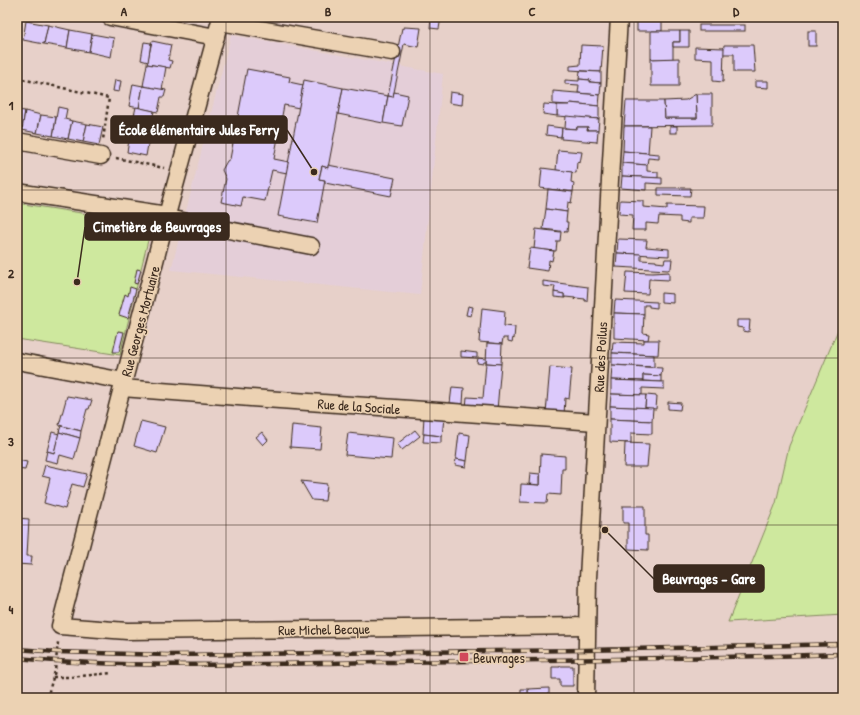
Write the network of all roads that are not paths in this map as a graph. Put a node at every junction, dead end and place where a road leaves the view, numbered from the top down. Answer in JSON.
{"nodes":[{"id":1,"x":110,"y":17,"type":"edge"},
{"id":2,"x":619,"y":17,"type":"edge"},
{"id":3,"x":219,"y":25,"type":"edge"},
{"id":4,"x":392,"y":52,"type":"dead end"},
{"id":5,"x":17,"y":141,"type":"edge"},
{"id":6,"x":101,"y":156,"type":"road end"},
{"id":7,"x":17,"y":192,"type":"edge"},
{"id":8,"x":167,"y":217,"type":"junction"},
{"id":9,"x":311,"y":246,"type":"dead end"},
{"id":10,"x":17,"y":361,"type":"edge"},
{"id":11,"x":123,"y":384,"type":"junction"},
{"id":12,"x":596,"y":422,"type":"junction"},
{"id":13,"x":60,"y":626,"type":"joint"},
{"id":14,"x":587,"y":626,"type":"junction"},
{"id":15,"x":586,"y":698,"type":"edge"}],
"edges":[{"from":1,"to":3,"type":"street"},
{"from":2,"to":12,"type":"street","name":"Rue des Poilus"},
{"from":3,"to":4,"type":"street"},
{"from":3,"to":8,"type":"street","name":"Rue Georges Mortuaire"},
{"from":5,"to":6,"type":"street"},
{"from":7,"to":8,"type":"street"},
{"from":8,"to":9,"type":"street"},
{"from":8,"to":11,"type":"street","name":"Rue Georges Mortuaire"},
{"from":10,"to":11,"type":"street","name":"Rue de la Sociale"},
{"from":11,"to":12,"type":"street","name":"Rue de la Sociale"},
{"from":11,"to":13,"type":"street","name":"Rue Georges Mortuaire"},
{"from":12,"to":14,"type":"street","name":"Rue des Poilus"},
{"from":13,"to":14,"type":"street","name":"Rue Michel Becque"},
{"from":14,"to":15,"type":"street","name":"Rue des Poilus"}]}
